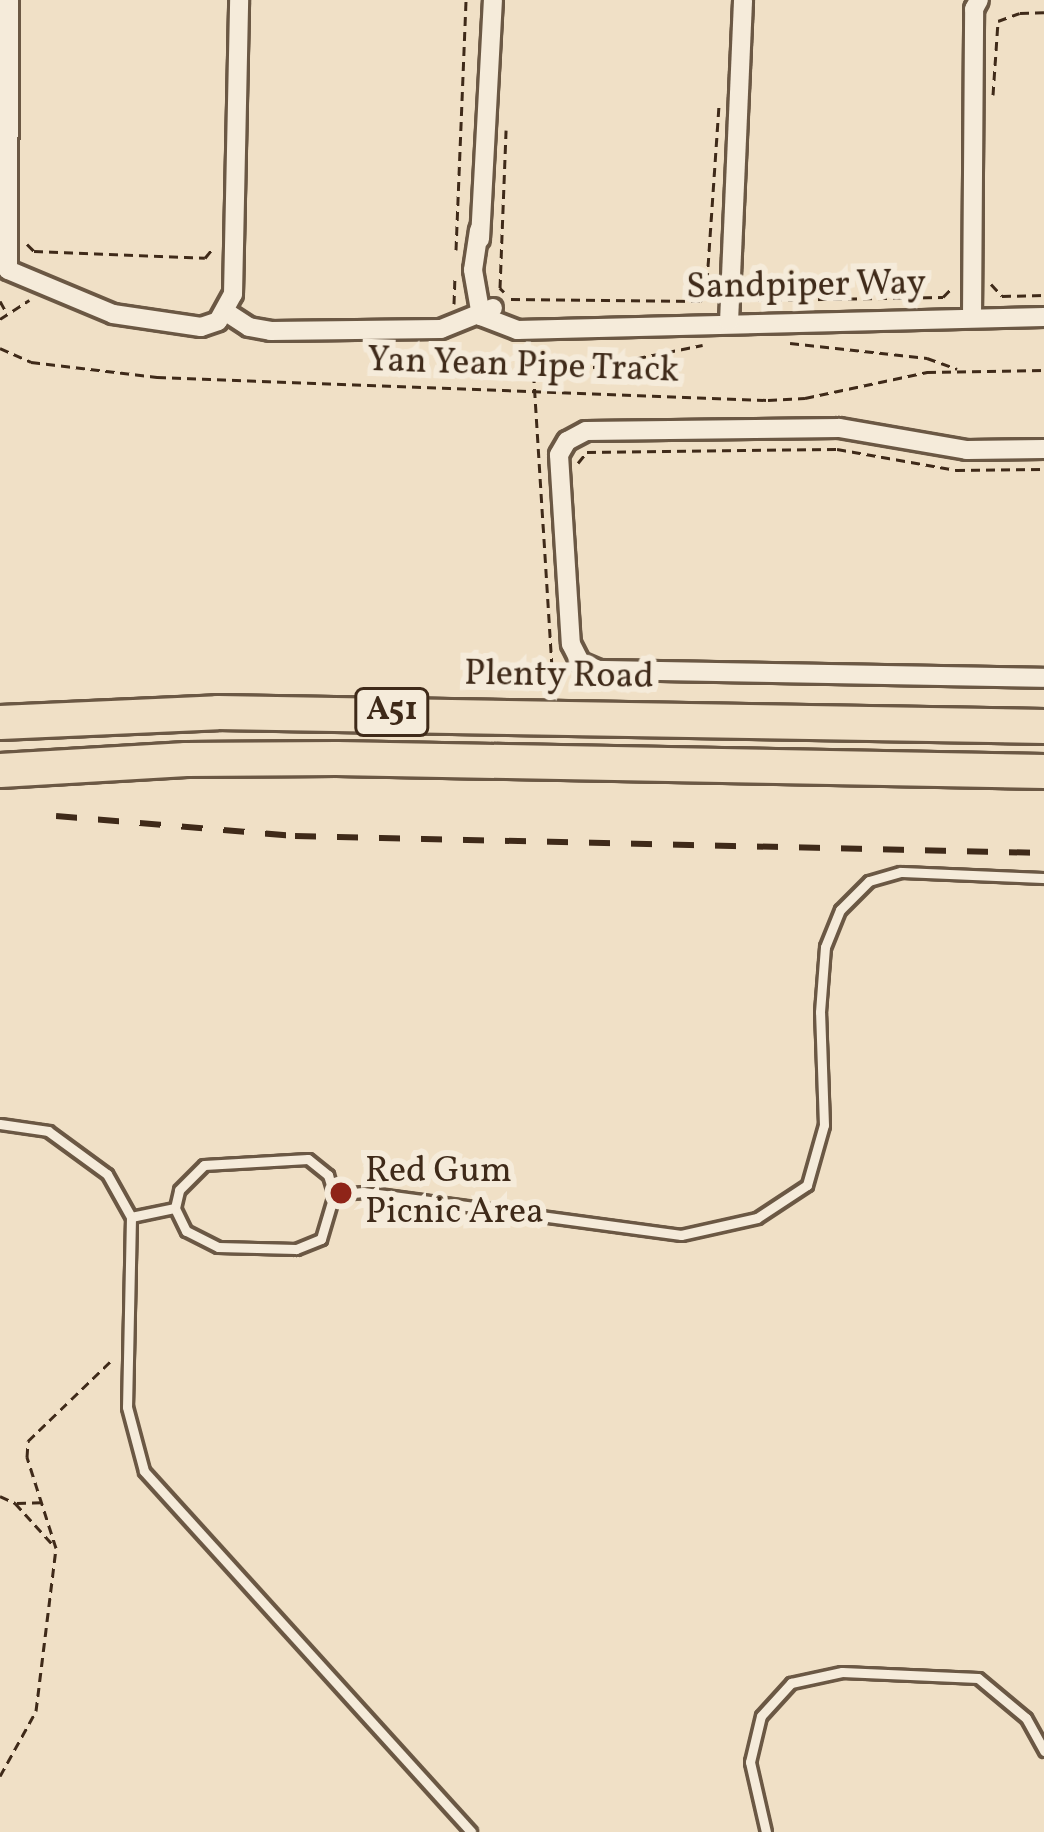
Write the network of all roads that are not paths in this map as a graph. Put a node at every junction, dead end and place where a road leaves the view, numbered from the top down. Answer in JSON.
{"nodes":[{"id":1,"x":9,"y":0,"type":"edge"},
{"id":2,"x":238,"y":0,"type":"edge"},
{"id":3,"x":483,"y":0,"type":"edge"},
{"id":4,"x":493,"y":0,"type":"edge"},
{"id":5,"x":743,"y":0,"type":"edge"},
{"id":6,"x":980,"y":0,"type":"edge"},
{"id":7,"x":488,"y":39,"type":"junction"},
{"id":8,"x":3,"y":157,"type":"edge"},
{"id":9,"x":2,"y":227,"type":"edge"},
{"id":10,"x":226,"y":312,"type":"junction"},
{"id":11,"x":487,"y":312,"type":"junction"},
{"id":12,"x":972,"y":317,"type":"junction"},
{"id":13,"x":1044,"y":317,"type":"edge"},
{"id":14,"x":729,"y":322,"type":"junction"},
{"id":15,"x":1044,"y":449,"type":"edge"},
{"id":16,"x":1044,"y":678,"type":"edge"},
{"id":17,"x":0,"y":722,"type":"edge"},
{"id":18,"x":1044,"y":726,"type":"edge"},
{"id":19,"x":0,"y":770,"type":"edge"},
{"id":20,"x":1044,"y":771,"type":"edge"},
{"id":21,"x":1044,"y":878,"type":"edge"},
{"id":22,"x":0,"y":1124,"type":"edge"},
{"id":23,"x":334,"y":1195,"type":"junction"},
{"id":24,"x":175,"y":1208,"type":"junction"},
{"id":25,"x":130,"y":1217,"type":"junction"},
{"id":26,"x":1044,"y":1750,"type":"edge"},
{"id":27,"x":470,"y":1832,"type":"edge"},
{"id":28,"x":766,"y":1832,"type":"edge"}],
"edges":[{"from":1,"to":8,"type":"street"},
{"from":2,"to":10,"type":"street"},
{"from":3,"to":7,"type":"street"},
{"from":4,"to":7,"type":"street"},
{"from":5,"to":14,"type":"street"},
{"from":6,"to":12,"type":"street"},
{"from":7,"to":11,"type":"street"},
{"from":8,"to":9,"type":"street"},
{"from":9,"to":10,"type":"street"},
{"from":10,"to":11,"type":"street"},
{"from":11,"to":14,"type":"street","name":"Sandpiper Way"},
{"from":12,"to":13,"type":"street","name":"Sandpiper Way"},
{"from":12,"to":14,"type":"street","name":"Sandpiper Way"},
{"from":15,"to":16,"type":"street","name":"Plenty Road"},
{"from":17,"to":18,"type":"highway","name":"Plenty Road","number":"A51"},
{"from":19,"to":20,"type":"highway","number":"A51"},
{"from":21,"to":23,"type":"lane"},
{"from":22,"to":25,"type":"lane"},
{"from":23,"to":24,"type":"lane"},
{"from":23,"to":24,"type":"lane"},
{"from":24,"to":25,"type":"lane"},
{"from":25,"to":27,"type":"lane"},
{"from":26,"to":28,"type":"lane"}]}
